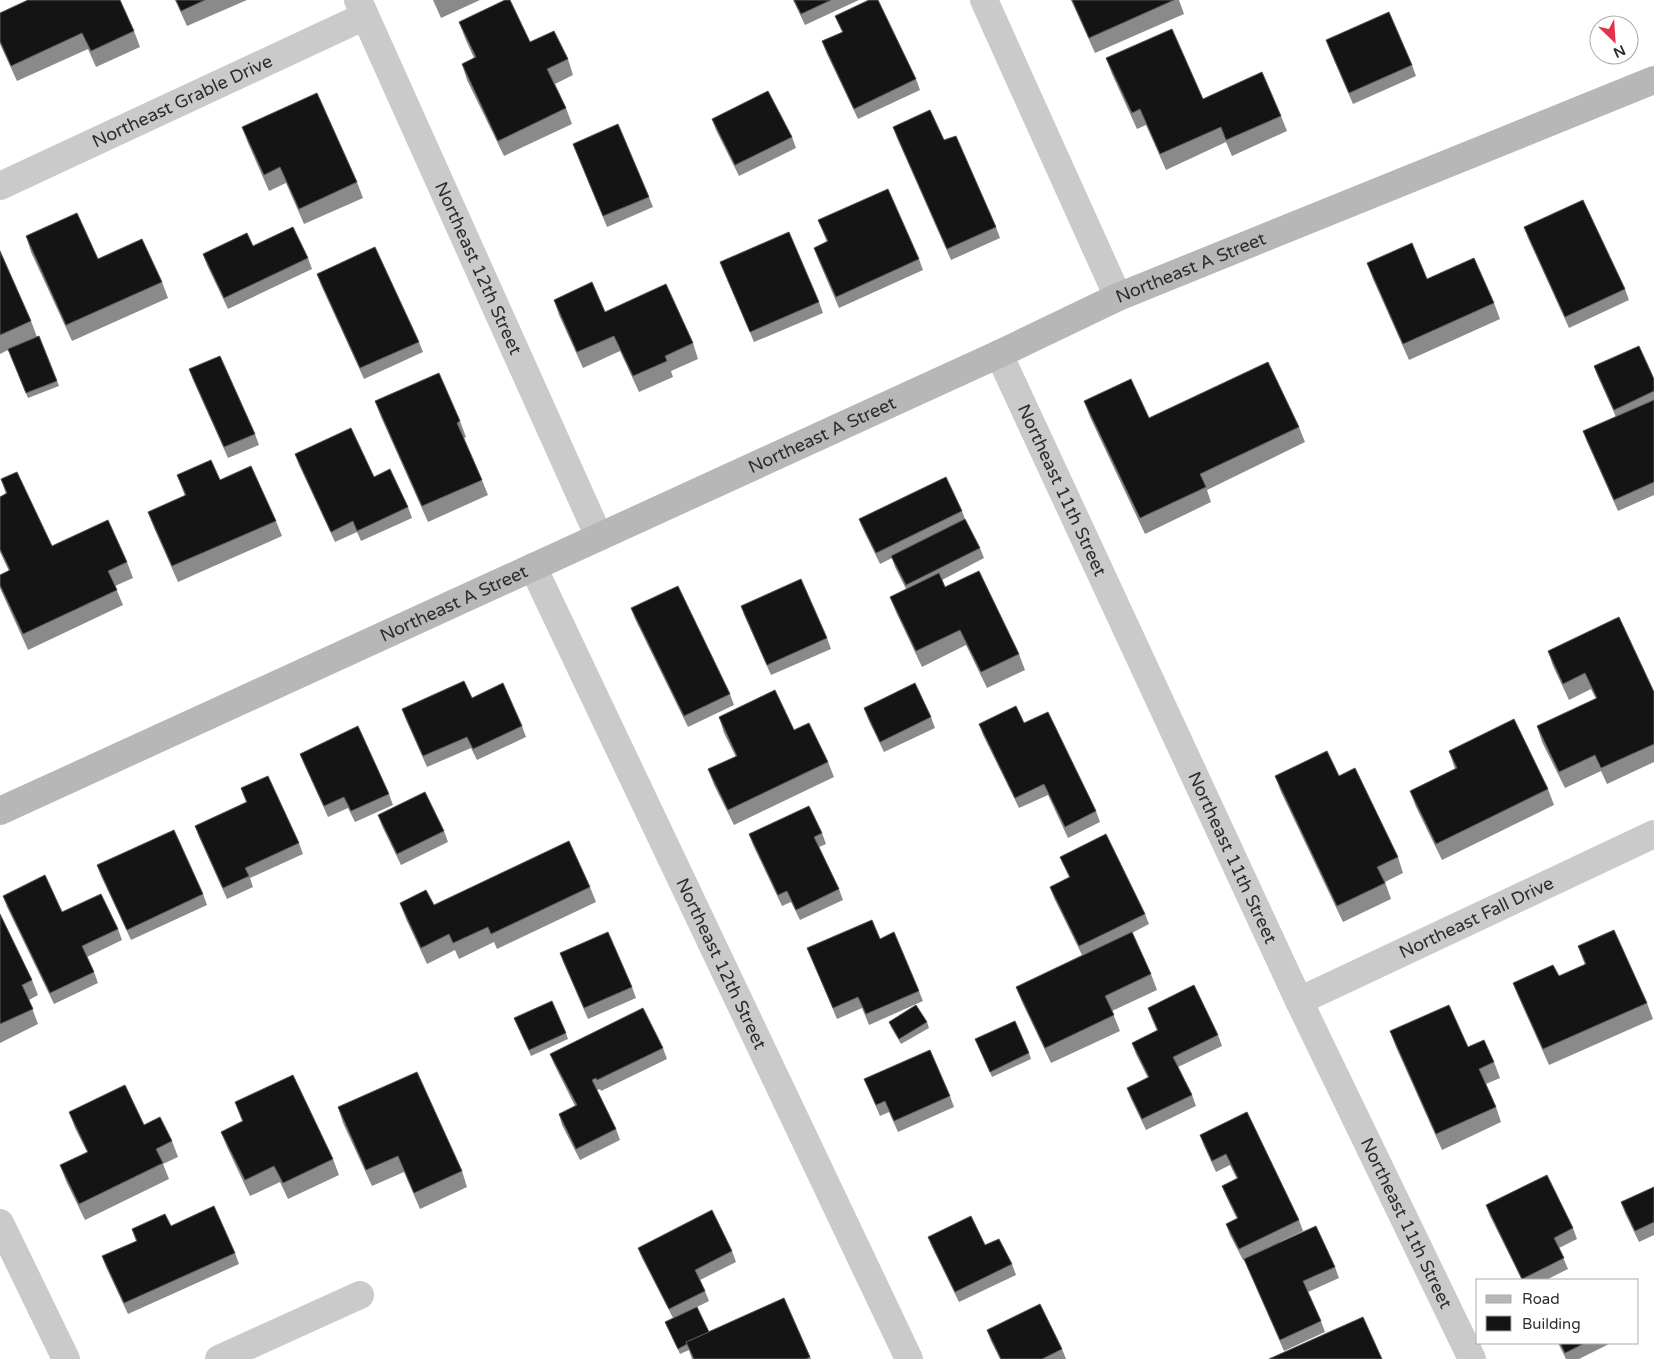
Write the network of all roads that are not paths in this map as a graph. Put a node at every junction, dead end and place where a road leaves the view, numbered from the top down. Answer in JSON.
{"nodes":[{"id":1,"x":984,"y":0,"type":"edge"},
{"id":2,"x":361,"y":8,"type":"edge"},
{"id":3,"x":1654,"y":80,"type":"edge"},
{"id":4,"x":0,"y":186,"type":"edge"},
{"id":5,"x":1118,"y":297,"type":"junction"},
{"id":6,"x":999,"y":354,"type":"junction"},
{"id":7,"x":599,"y":536,"type":"junction"},
{"id":8,"x":533,"y":567,"type":"junction"},
{"id":9,"x":0,"y":811,"type":"edge"},
{"id":10,"x":1654,"y":834,"type":"edge"},
{"id":11,"x":1299,"y":1001,"type":"junction"},
{"id":12,"x":0,"y":1223,"type":"edge"},
{"id":13,"x":360,"y":1295,"type":"dead end"},
{"id":14,"x":66,"y":1359,"type":"edge"},
{"id":15,"x":219,"y":1359,"type":"edge"},
{"id":16,"x":909,"y":1359,"type":"edge"},
{"id":17,"x":1472,"y":1359,"type":"edge"}],
"edges":[{"from":1,"to":5,"type":"street"},
{"from":2,"to":4,"type":"street","name":"Northeast Grable Drive"},
{"from":2,"to":7,"type":"street","name":"Northeast 12th Street"},
{"from":3,"to":5,"type":"street","name":"Northeast A Street"},
{"from":5,"to":6,"type":"street","name":"Northeast A Street"},
{"from":6,"to":7,"type":"street","name":"Northeast A Street"},
{"from":6,"to":11,"type":"street","name":"Northeast 11th Street"},
{"from":7,"to":8,"type":"street","name":"Northeast A Street"},
{"from":8,"to":9,"type":"street","name":"Northeast A Street"},
{"from":8,"to":16,"type":"street","name":"Northeast 12th Street"},
{"from":10,"to":11,"type":"street","name":"Northeast Fall Drive"},
{"from":11,"to":17,"type":"street","name":"Northeast 11th Street"},
{"from":12,"to":14,"type":"street"},
{"from":13,"to":15,"type":"street"}]}
